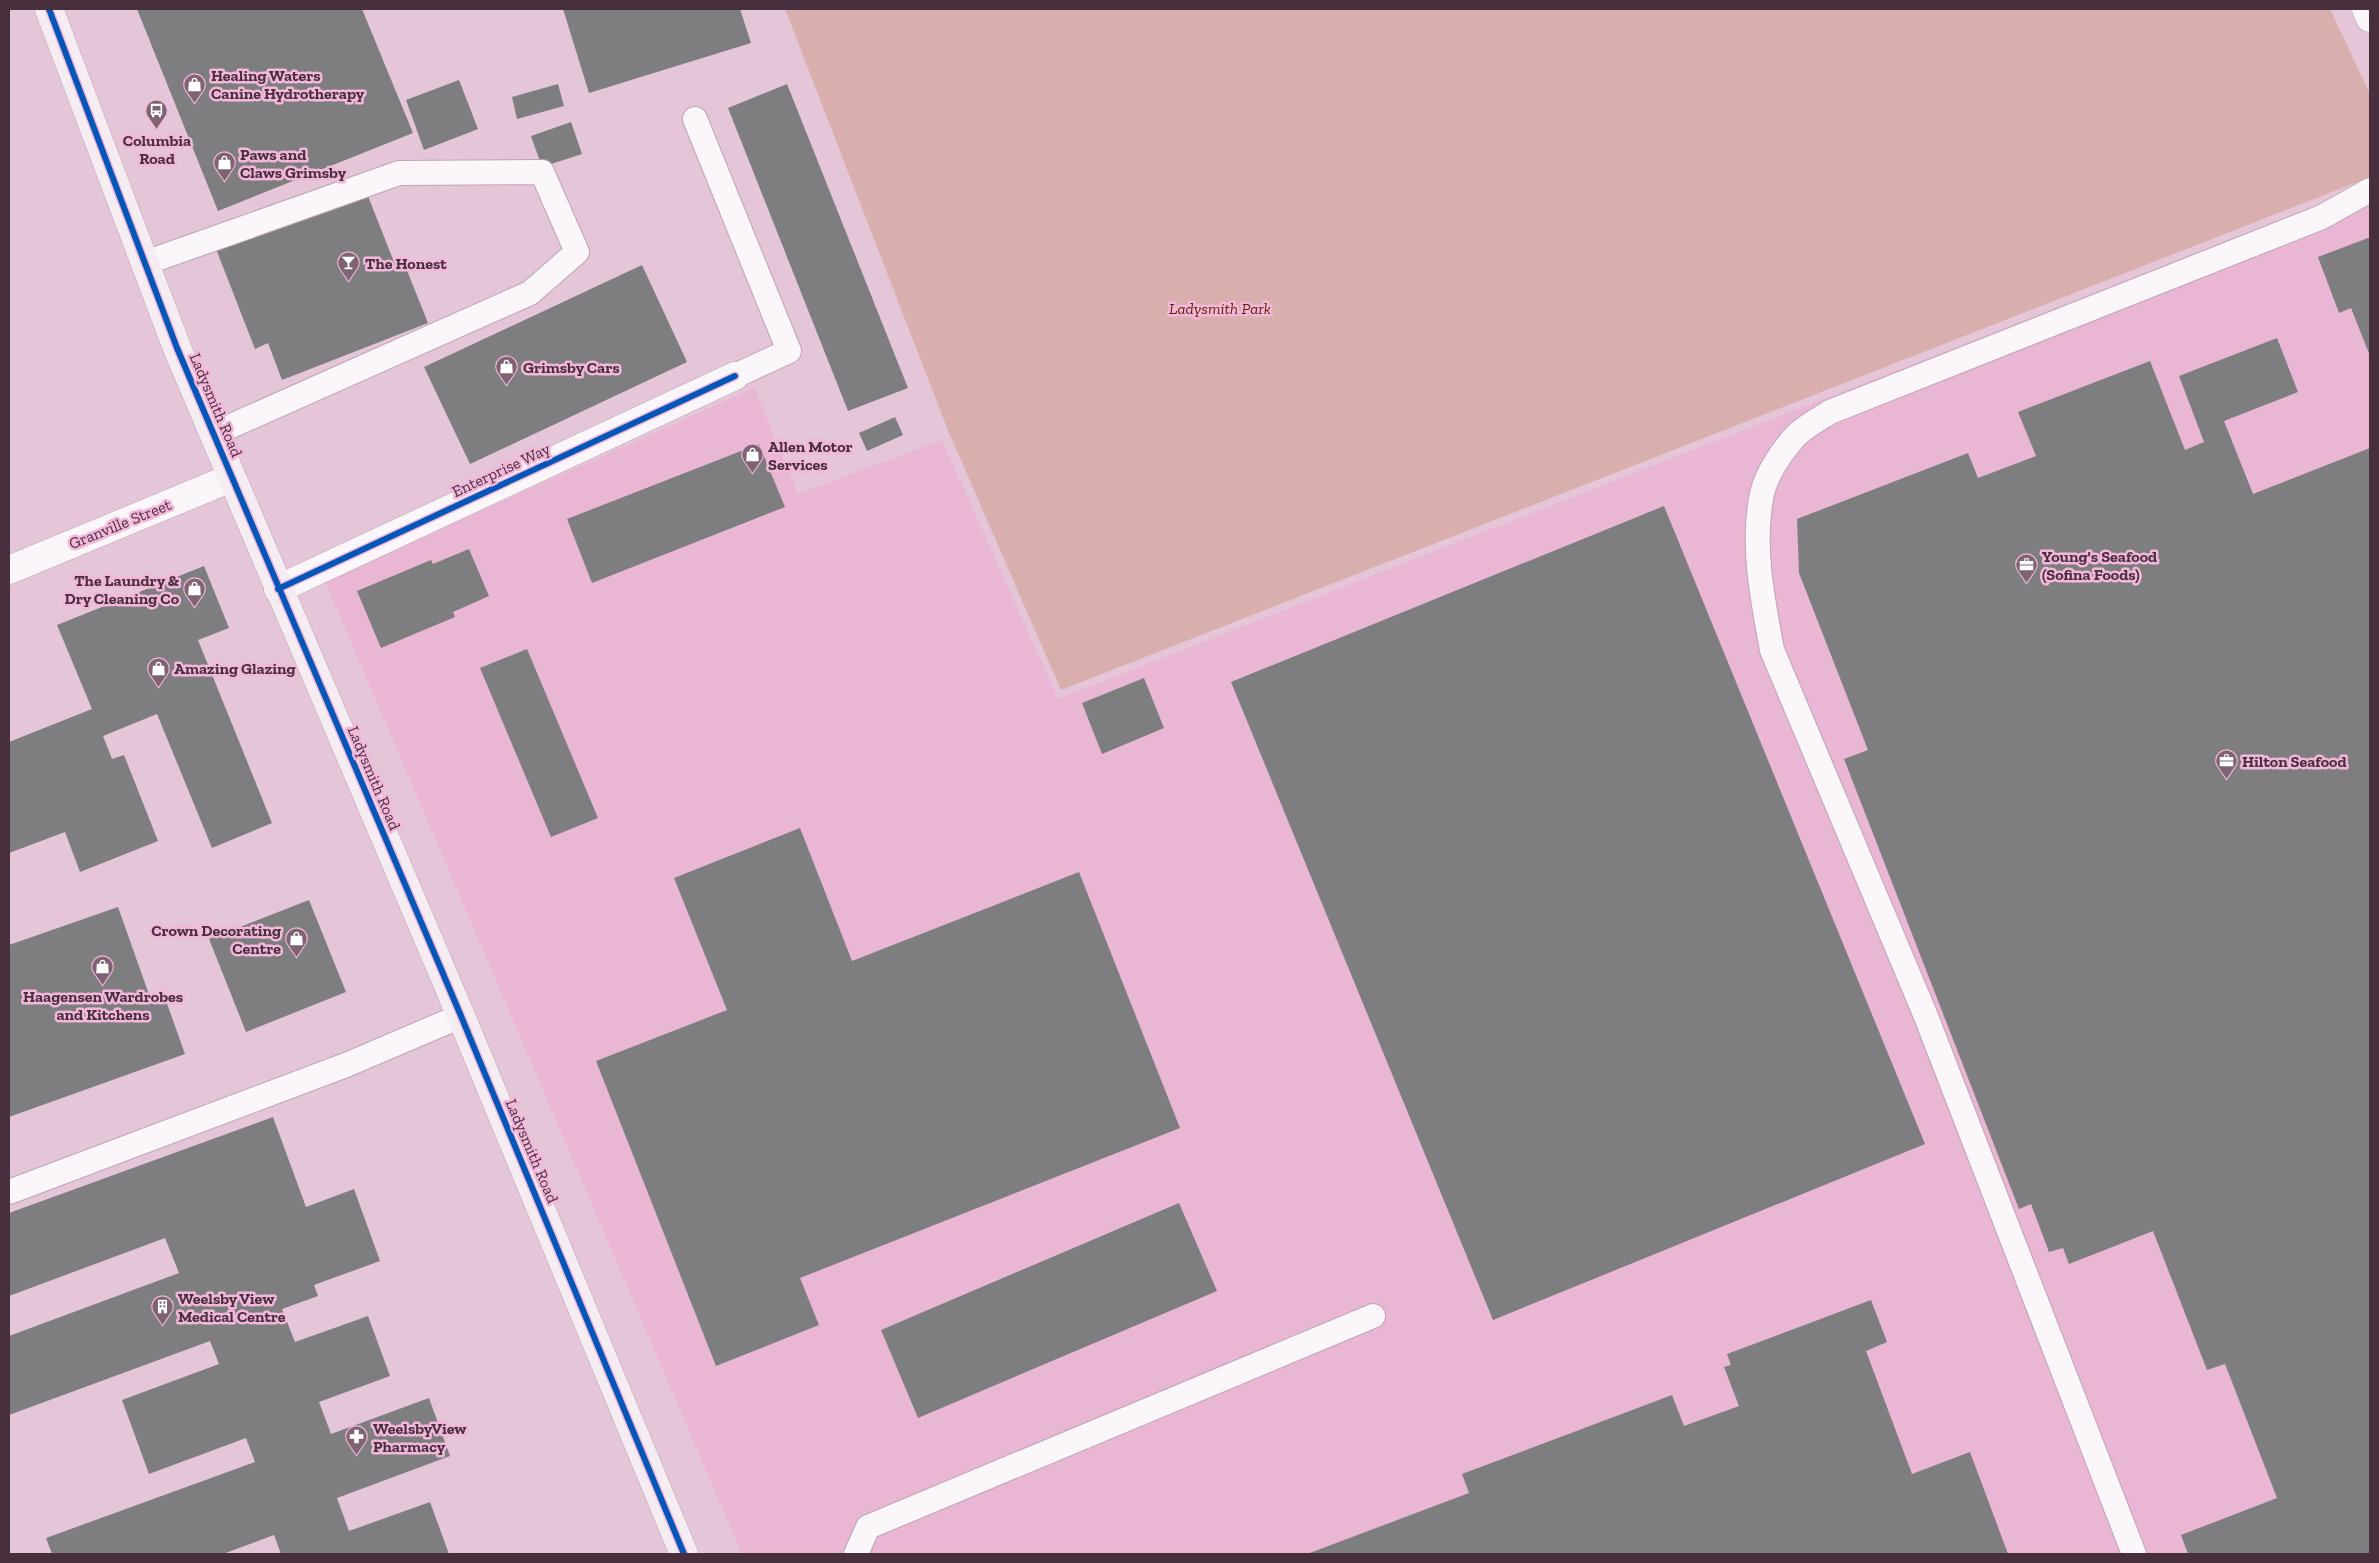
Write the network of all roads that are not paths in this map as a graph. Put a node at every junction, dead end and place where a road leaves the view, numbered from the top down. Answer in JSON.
{"nodes":[{"id":1,"x":49,"y":9,"type":"edge"},
{"id":2,"x":2366,"y":9,"type":"edge"},
{"id":3,"x":2370,"y":18,"type":"edge"},
{"id":4,"x":695,"y":119,"type":"dead end"},
{"id":5,"x":2370,"y":190,"type":"edge"},
{"id":6,"x":145,"y":263,"type":"junction"},
{"id":7,"x":735,"y":376,"type":"joint"},
{"id":8,"x":213,"y":434,"type":"junction"},
{"id":9,"x":231,"y":478,"type":"junction"},
{"id":10,"x":9,"y":570,"type":"edge"},
{"id":11,"x":278,"y":589,"type":"junction"},
{"id":12,"x":461,"y":1016,"type":"junction"},
{"id":13,"x":9,"y":1192,"type":"edge"},
{"id":14,"x":1372,"y":1316,"type":"dead end"},
{"id":15,"x":684,"y":1554,"type":"edge"},
{"id":16,"x":856,"y":1554,"type":"edge"},
{"id":17,"x":2134,"y":1554,"type":"edge"}],
"edges":[{"from":1,"to":6,"type":"street","name":"Ladysmith Road"},
{"from":2,"to":3,"type":"street"},
{"from":4,"to":7,"type":"lane"},
{"from":5,"to":17,"type":"lane"},
{"from":6,"to":8,"type":"street","name":"Ladysmith Road"},
{"from":6,"to":8,"type":"lane"},
{"from":7,"to":11,"type":"street","name":"Enterprise Way"},
{"from":8,"to":9,"type":"street","name":"Ladysmith Road"},
{"from":9,"to":10,"type":"street","name":"Granville Street"},
{"from":9,"to":11,"type":"street","name":"Ladysmith Road"},
{"from":11,"to":12,"type":"street","name":"Ladysmith Road"},
{"from":12,"to":13,"type":"lane"},
{"from":12,"to":15,"type":"street","name":"Ladysmith Road"},
{"from":14,"to":16,"type":"lane"}]}
